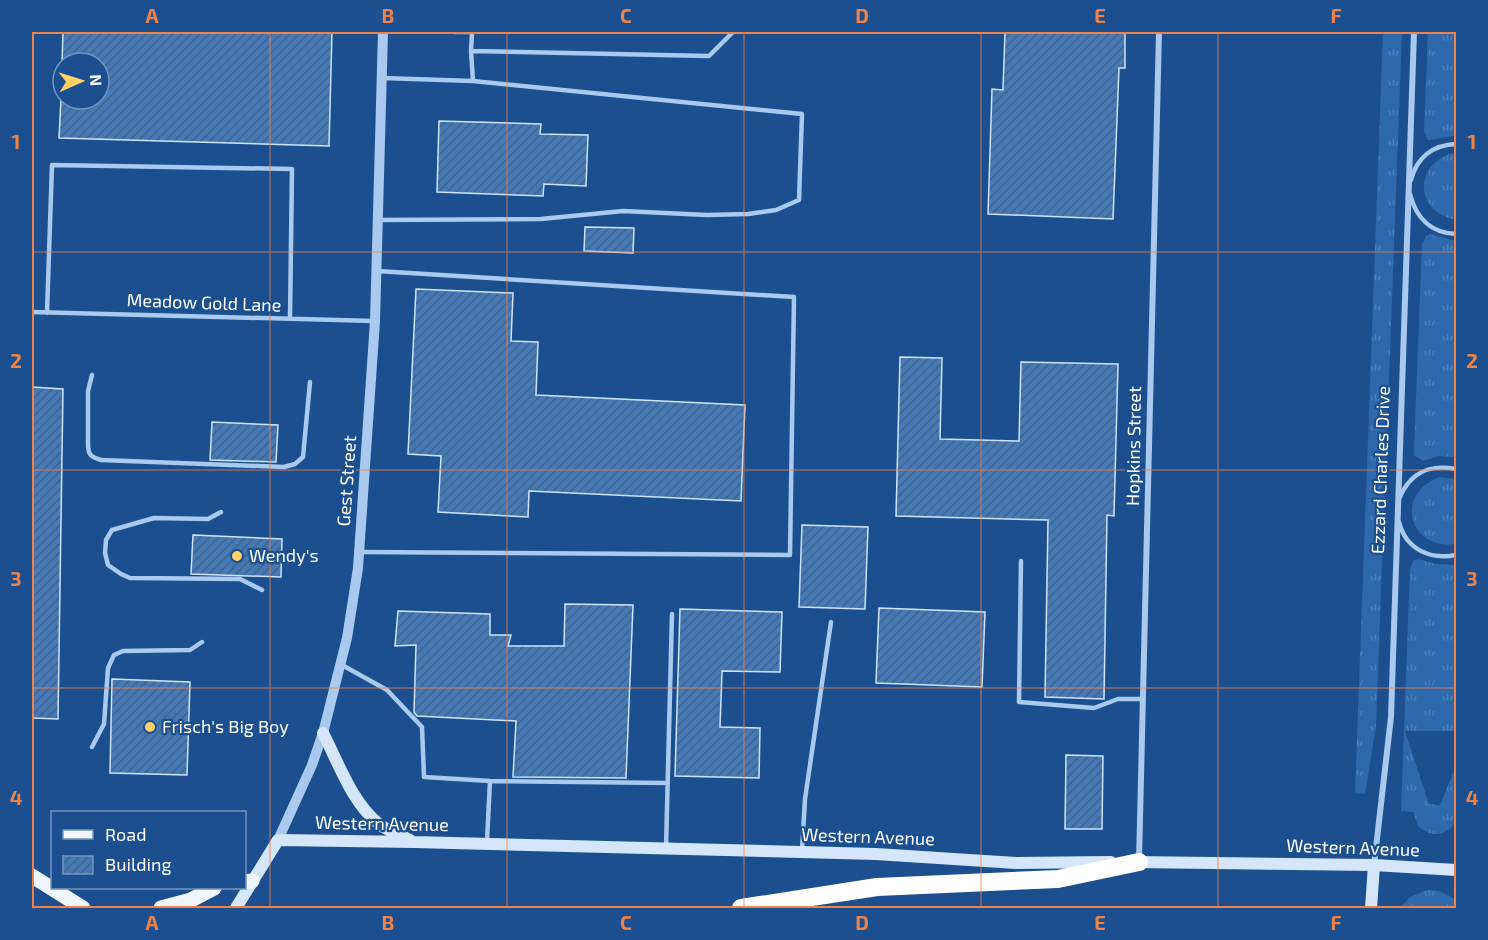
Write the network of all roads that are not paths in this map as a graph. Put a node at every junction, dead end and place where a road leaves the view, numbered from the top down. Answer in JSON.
{"nodes":[{"id":1,"x":383,"y":32,"type":"edge"},
{"id":2,"x":455,"y":32,"type":"edge"},
{"id":3,"x":472,"y":32,"type":"edge"},
{"id":4,"x":733,"y":32,"type":"edge"},
{"id":5,"x":1159,"y":32,"type":"edge"},
{"id":6,"x":1414,"y":32,"type":"edge"},
{"id":7,"x":471,"y":51,"type":"junction"},
{"id":8,"x":382,"y":78,"type":"junction"},
{"id":9,"x":473,"y":81,"type":"junction"},
{"id":10,"x":1456,"y":144,"type":"edge"},
{"id":11,"x":1410,"y":193,"type":"junction"},
{"id":12,"x":377,"y":220,"type":"junction"},
{"id":13,"x":1456,"y":234,"type":"edge"},
{"id":14,"x":377,"y":271,"type":"junction"},
{"id":15,"x":32,"y":312,"type":"edge"},
{"id":16,"x":47,"y":313,"type":"junction"},
{"id":17,"x":290,"y":319,"type":"junction"},
{"id":18,"x":375,"y":321,"type":"junction"},
{"id":19,"x":92,"y":375,"type":"dead end"},
{"id":20,"x":310,"y":382,"type":"dead end"},
{"id":21,"x":1456,"y":469,"type":"edge"},
{"id":22,"x":221,"y":512,"type":"dead end"},
{"id":23,"x":1398,"y":514,"type":"junction"},
{"id":24,"x":360,"y":552,"type":"junction"},
{"id":25,"x":1456,"y":555,"type":"edge"},
{"id":26,"x":1020,"y":561,"type":"dead end"},
{"id":27,"x":262,"y":590,"type":"dead end"},
{"id":28,"x":672,"y":614,"type":"dead end"},
{"id":29,"x":831,"y":622,"type":"dead end"},
{"id":30,"x":202,"y":642,"type":"dead end"},
{"id":31,"x":341,"y":664,"type":"junction"},
{"id":32,"x":1143,"y":699,"type":"junction"},
{"id":33,"x":323,"y":733,"type":"junction"},
{"id":34,"x":92,"y":747,"type":"dead end"},
{"id":35,"x":490,"y":781,"type":"junction"},
{"id":36,"x":668,"y":783,"type":"junction"},
{"id":37,"x":278,"y":840,"type":"junction"},
{"id":38,"x":414,"y":842,"type":"junction"},
{"id":39,"x":487,"y":844,"type":"junction"},
{"id":40,"x":666,"y":849,"type":"junction"},
{"id":41,"x":801,"y":852,"type":"junction"},
{"id":42,"x":1139,"y":862,"type":"junction"},
{"id":43,"x":1374,"y":865,"type":"junction"},
{"id":44,"x":1456,"y":870,"type":"edge"},
{"id":45,"x":32,"y":876,"type":"edge"},
{"id":46,"x":248,"y":881,"type":"edge"},
{"id":47,"x":51,"y":888,"type":"edge"},
{"id":48,"x":53,"y":889,"type":"edge"},
{"id":49,"x":212,"y":889,"type":"edge"},
{"id":50,"x":245,"y":889,"type":"edge"},
{"id":51,"x":84,"y":908,"type":"edge"},
{"id":52,"x":161,"y":909,"type":"edge"},
{"id":53,"x":236,"y":909,"type":"edge"},
{"id":54,"x":741,"y":909,"type":"edge"},
{"id":55,"x":1371,"y":909,"type":"edge"}],
"edges":[{"from":1,"to":8,"type":"street","name":"Gest Street"},
{"from":2,"to":3,"type":"lane"},
{"from":3,"to":7,"type":"lane"},
{"from":4,"to":7,"type":"lane"},
{"from":5,"to":32,"type":"street","name":"Hopkins Street"},
{"from":6,"to":11,"type":"street","name":"Ezzard Charles Drive"},
{"from":7,"to":9,"type":"lane"},
{"from":8,"to":9,"type":"lane"},
{"from":8,"to":12,"type":"street","name":"Gest Street"},
{"from":9,"to":12,"type":"lane"},
{"from":10,"to":11,"type":"lane"},
{"from":11,"to":13,"type":"lane"},
{"from":11,"to":23,"type":"street","name":"Ezzard Charles Drive"},
{"from":12,"to":14,"type":"street","name":"Gest Street"},
{"from":14,"to":18,"type":"street","name":"Gest Street"},
{"from":14,"to":24,"type":"lane"},
{"from":15,"to":16,"type":"lane","name":"Meadow Gold Lane"},
{"from":16,"to":17,"type":"lane","name":"Meadow Gold Lane"},
{"from":16,"to":17,"type":"lane"},
{"from":17,"to":18,"type":"lane","name":"Meadow Gold Lane"},
{"from":18,"to":24,"type":"street","name":"Gest Street"},
{"from":19,"to":20,"type":"lane"},
{"from":21,"to":23,"type":"lane"},
{"from":22,"to":27,"type":"lane"},
{"from":23,"to":25,"type":"lane"},
{"from":23,"to":43,"type":"street","name":"Ezzard Charles Drive"},
{"from":24,"to":31,"type":"street","name":"Gest Street"},
{"from":26,"to":32,"type":"lane"},
{"from":28,"to":36,"type":"lane"},
{"from":29,"to":41,"type":"lane"},
{"from":30,"to":34,"type":"lane"},
{"from":31,"to":33,"type":"street","name":"Gest Street"},
{"from":31,"to":35,"type":"lane"},
{"from":32,"to":42,"type":"street","name":"Hopkins Street"},
{"from":33,"to":37,"type":"street","name":"Gest Street"},
{"from":33,"to":38,"type":"main road"},
{"from":35,"to":36,"type":"lane"},
{"from":35,"to":39,"type":"lane"},
{"from":36,"to":40,"type":"lane"},
{"from":37,"to":38,"type":"main road","name":"Western Avenue"},
{"from":37,"to":46,"type":"main road","name":"Gest Street"},
{"from":38,"to":39,"type":"main road","name":"Western Avenue"},
{"from":39,"to":40,"type":"main road","name":"Western Avenue"},
{"from":40,"to":41,"type":"main road","name":"Western Avenue"},
{"from":41,"to":42,"type":"main road","name":"Western Avenue"},
{"from":42,"to":43,"type":"main road","name":"Western Avenue"},
{"from":42,"to":54,"type":"highway"},
{"from":43,"to":44,"type":"main road","name":"Western Avenue"},
{"from":43,"to":55,"type":"main road","name":"Ezzard Charles Drive"},
{"from":45,"to":47,"type":"main road"},
{"from":48,"to":51,"type":"main road"},
{"from":49,"to":52,"type":"main road"},
{"from":50,"to":53,"type":"main road","name":"Gest Street"}]}
